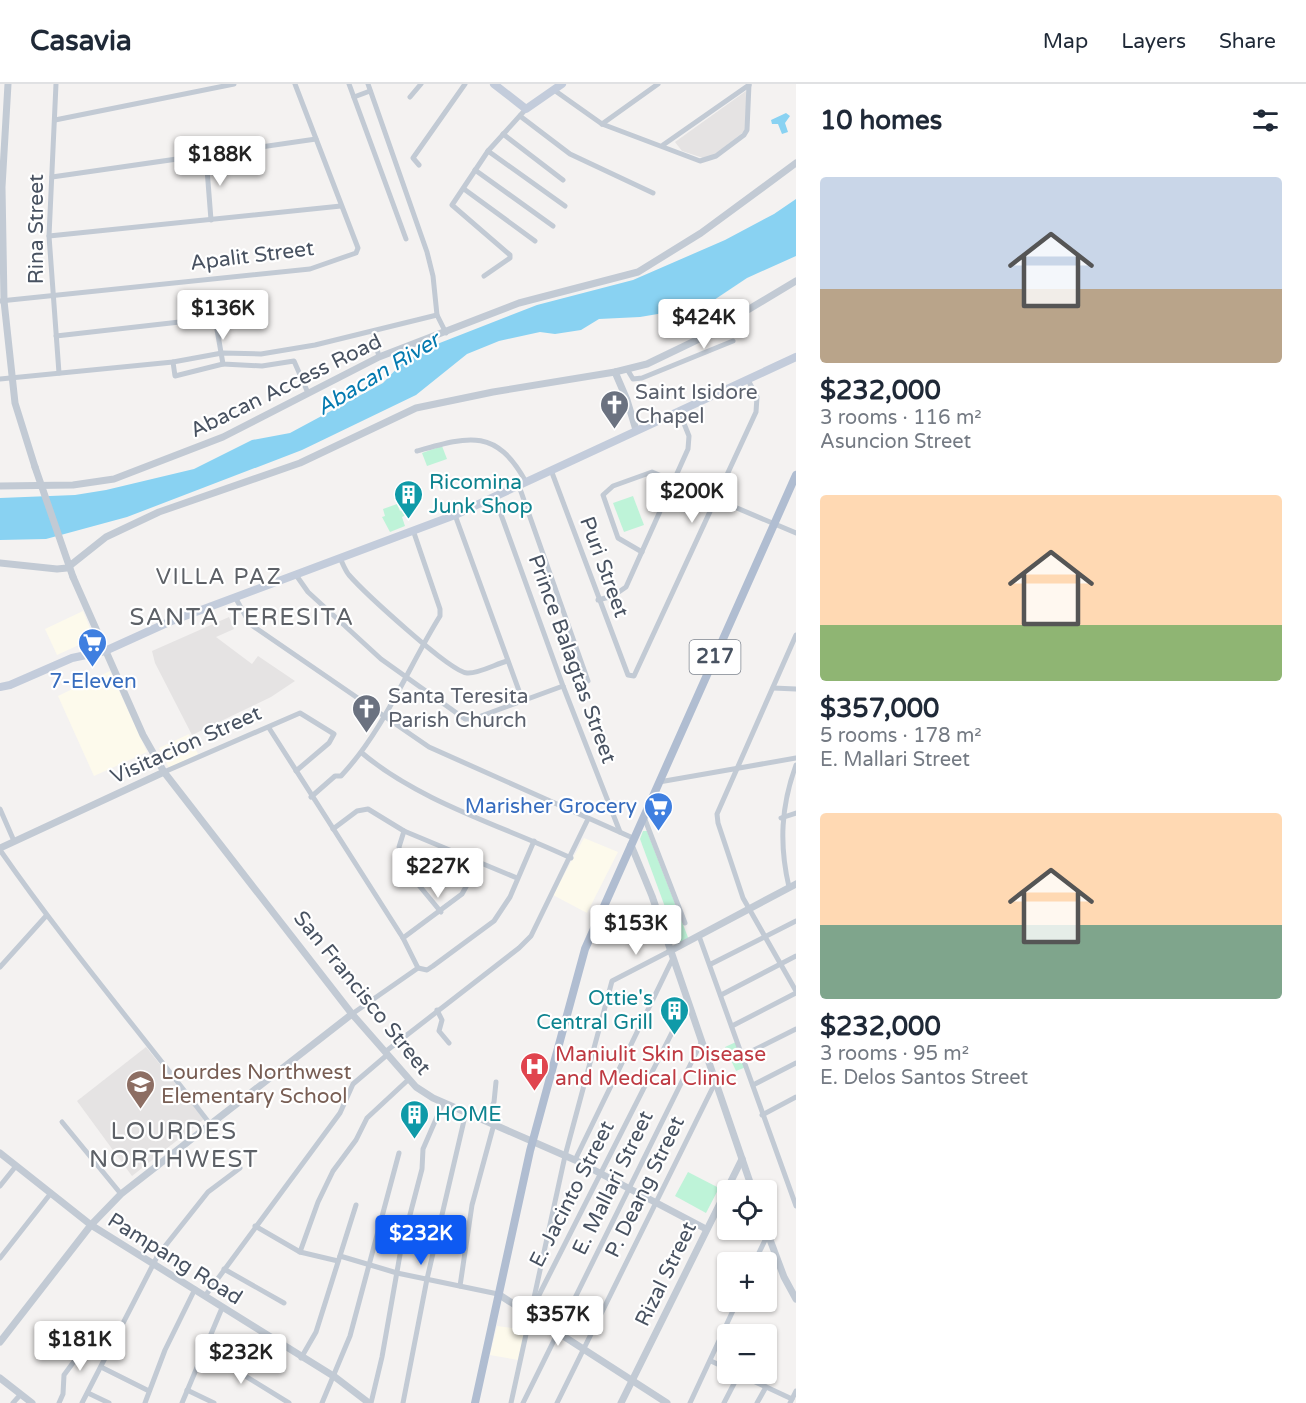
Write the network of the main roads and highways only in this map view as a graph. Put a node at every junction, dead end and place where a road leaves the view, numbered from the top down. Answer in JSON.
{"nodes":[{"id":1,"x":494,"y":84,"type":"edge"},
{"id":2,"x":562,"y":84,"type":"edge"},
{"id":3,"x":796,"y":357,"type":"edge"},
{"id":4,"x":796,"y":475,"type":"edge"},
{"id":5,"x":0,"y":687,"type":"edge"},
{"id":6,"x":475,"y":1403,"type":"edge"}],
"edges":[{"from":1,"to":2,"type":"main road"},
{"from":3,"to":5,"type":"main road"},
{"from":4,"to":6,"type":"main road","number":"217"}]}
